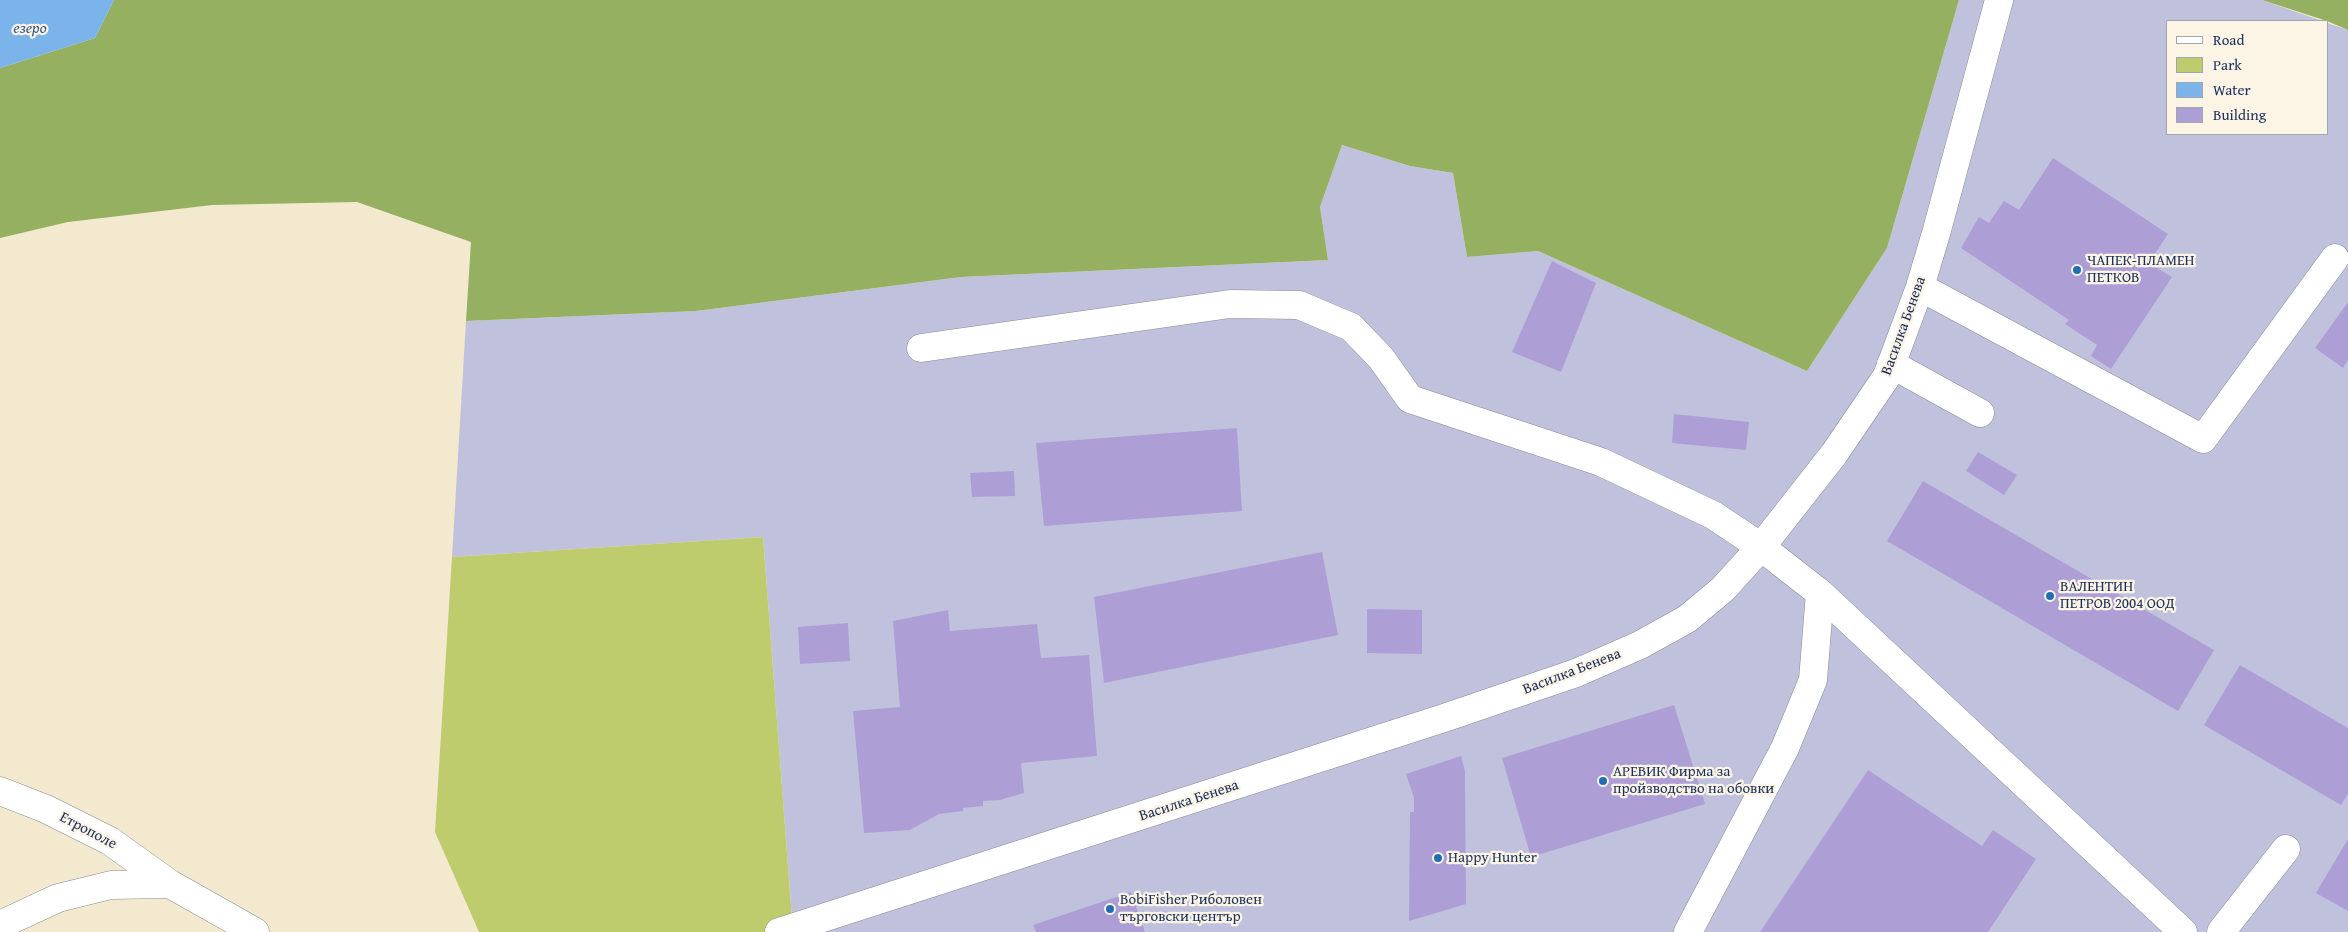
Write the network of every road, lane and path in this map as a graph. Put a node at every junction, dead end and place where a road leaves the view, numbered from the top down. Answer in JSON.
{"nodes":[{"id":1,"x":1999,"y":0,"type":"edge"},
{"id":2,"x":2335,"y":258,"type":"dead end"},
{"id":3,"x":1920,"y":287,"type":"junction"},
{"id":4,"x":921,"y":348,"type":"dead end"},
{"id":5,"x":1891,"y":364,"type":"junction"},
{"id":6,"x":1980,"y":413,"type":"dead end"},
{"id":7,"x":1761,"y":547,"type":"junction"},
{"id":8,"x":1820,"y":593,"type":"junction"},
{"id":9,"x":0,"y":791,"type":"edge"},
{"id":10,"x":2286,"y":849,"type":"dead end"},
{"id":11,"x":170,"y":884,"type":"junction"},
{"id":12,"x":0,"y":925,"type":"edge"},
{"id":13,"x":255,"y":932,"type":"edge"},
{"id":14,"x":779,"y":932,"type":"edge"},
{"id":15,"x":1688,"y":932,"type":"edge"},
{"id":16,"x":2183,"y":932,"type":"edge"},
{"id":17,"x":2220,"y":932,"type":"edge"}],
"edges":[{"from":1,"to":3,"type":"street","name":"Василка Бенева"},
{"from":2,"to":3,"type":"street"},
{"from":3,"to":5,"type":"street","name":"Василка Бенева"},
{"from":4,"to":7,"type":"street"},
{"from":5,"to":6,"type":"street"},
{"from":5,"to":7,"type":"street","name":"Василка Бенева"},
{"from":7,"to":8,"type":"street"},
{"from":7,"to":14,"type":"street","name":"Василка Бенева"},
{"from":8,"to":15,"type":"street"},
{"from":8,"to":16,"type":"street"},
{"from":9,"to":11,"type":"street","name":"Етрополе"},
{"from":10,"to":17,"type":"street"},
{"from":11,"to":12,"type":"street"},
{"from":11,"to":13,"type":"street","name":"Етрополе"}]}
